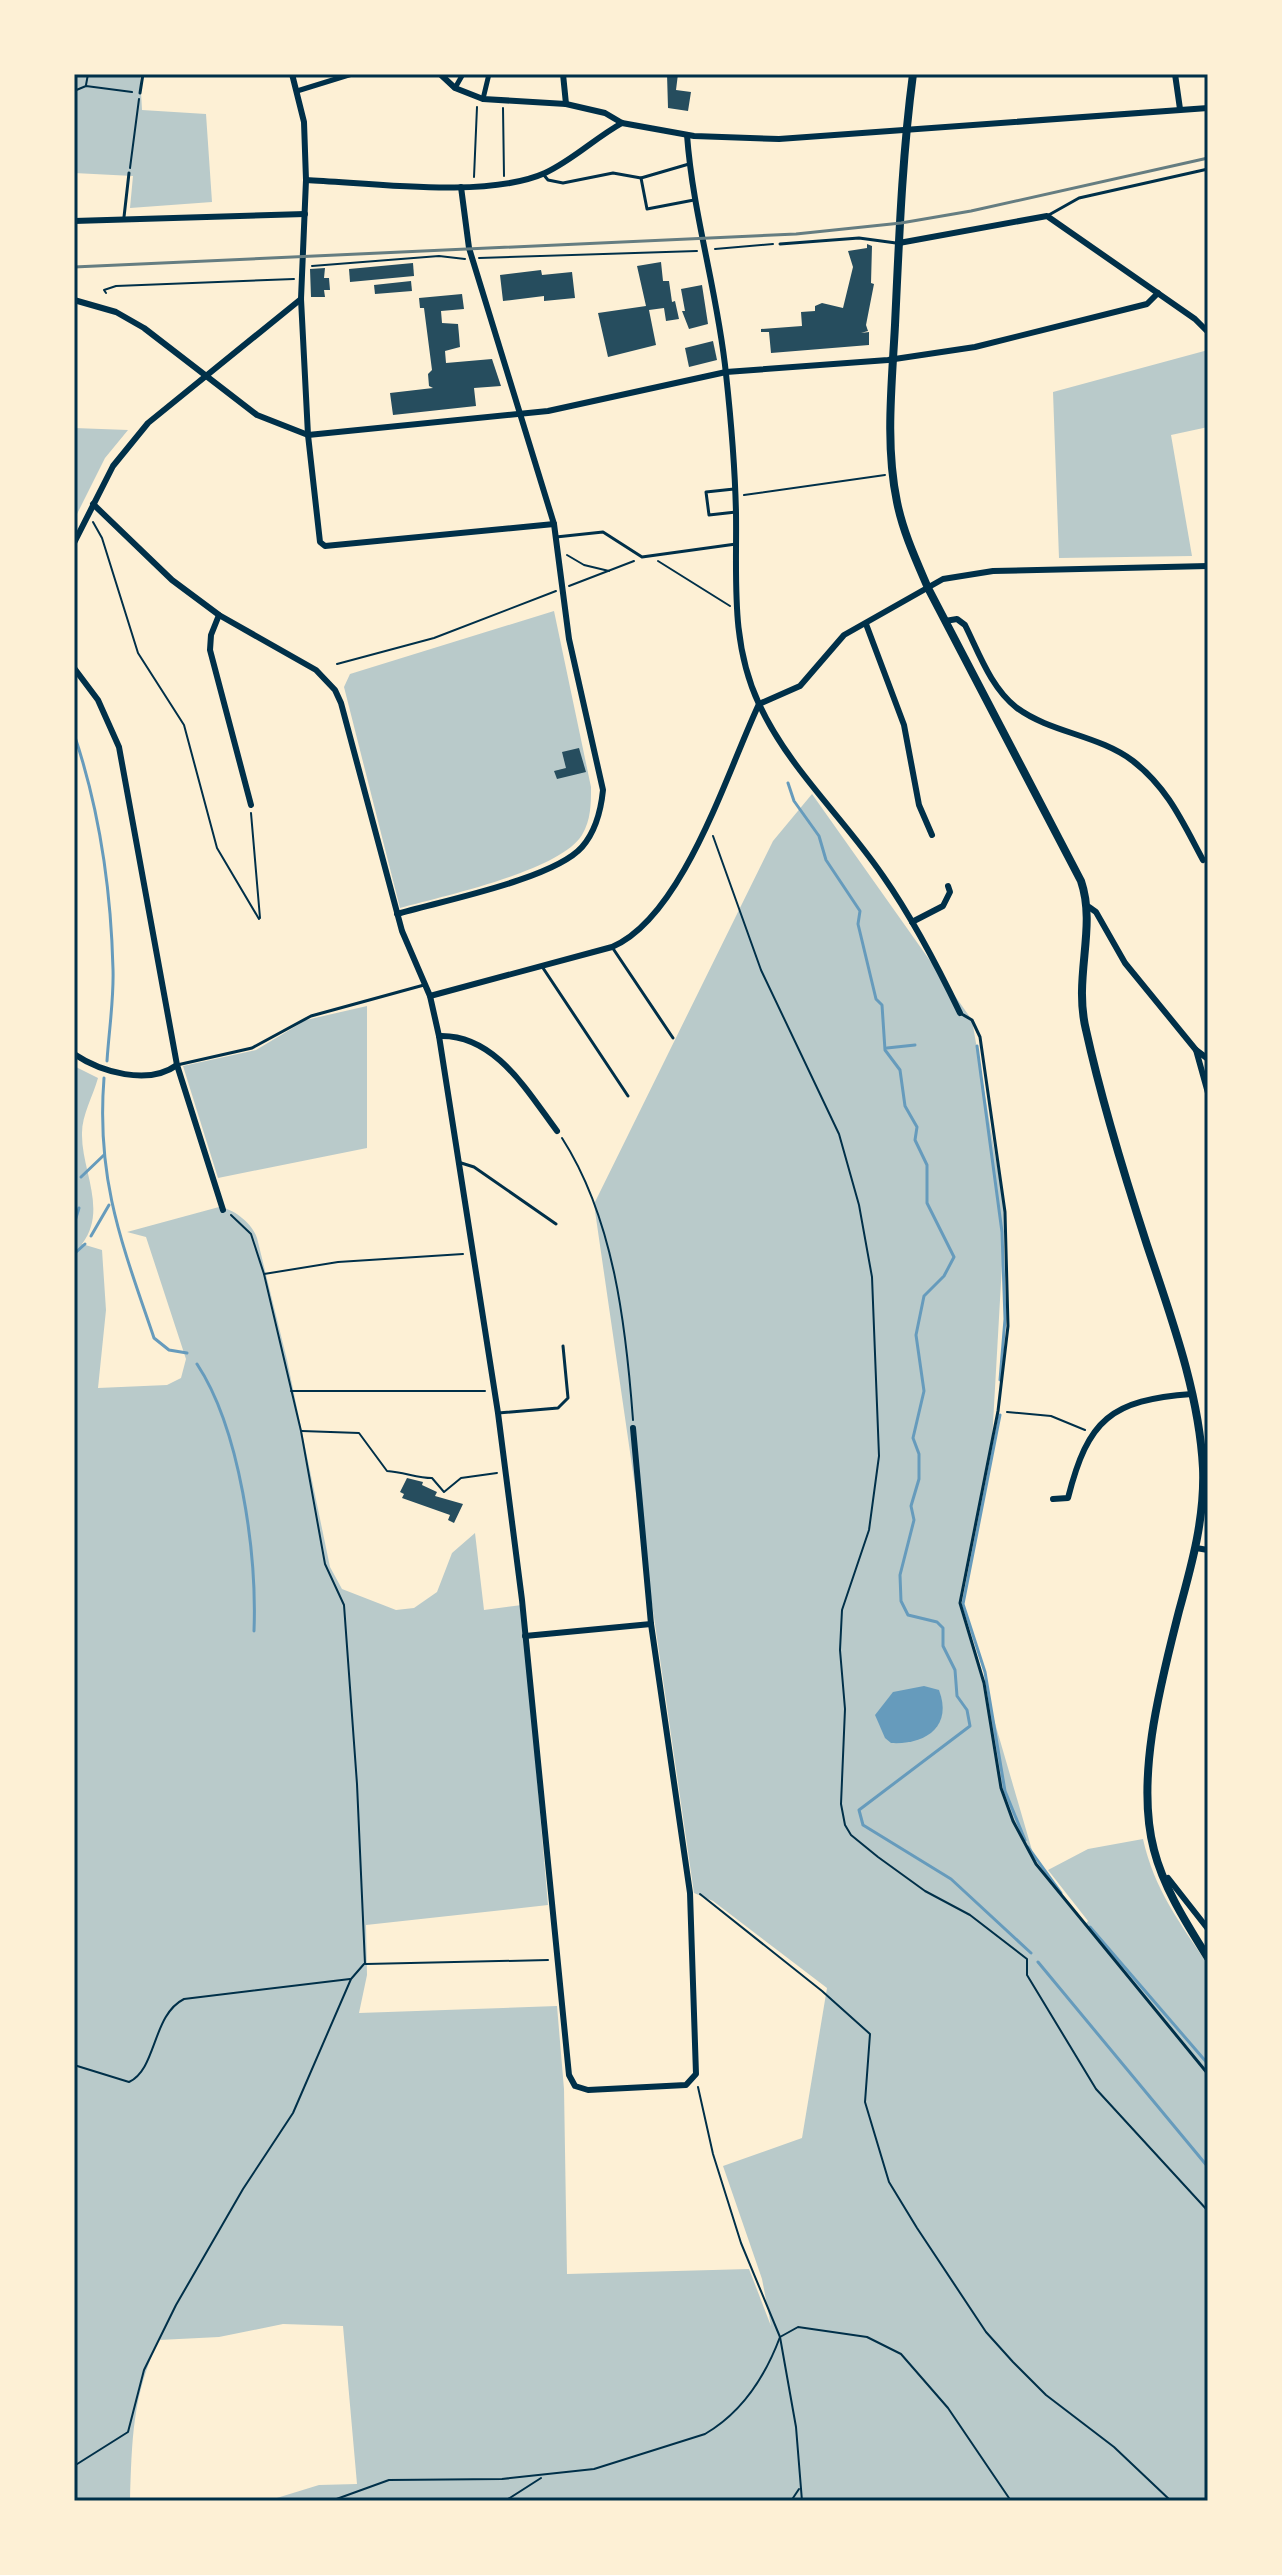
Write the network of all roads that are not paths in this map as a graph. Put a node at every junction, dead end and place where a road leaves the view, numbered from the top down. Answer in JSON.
{"nodes":[{"id":1,"x":143,"y":74,"type":"edge"},
{"id":2,"x":292,"y":74,"type":"edge"},
{"id":3,"x":352,"y":74,"type":"edge"},
{"id":4,"x":440,"y":74,"type":"edge"},
{"id":5,"x":463,"y":74,"type":"edge"},
{"id":6,"x":489,"y":74,"type":"edge"},
{"id":7,"x":563,"y":74,"type":"edge"},
{"id":8,"x":913,"y":74,"type":"edge"},
{"id":9,"x":1175,"y":74,"type":"edge"},
{"id":10,"x":455,"y":88,"type":"junction"},
{"id":11,"x":297,"y":91,"type":"junction"},
{"id":12,"x":140,"y":93,"type":"road end"},
{"id":13,"x":480,"y":99,"type":"junction"},
{"id":14,"x":566,"y":104,"type":"junction"},
{"id":15,"x":1208,"y":108,"type":"edge"},
{"id":16,"x":1180,"y":109,"type":"junction"},
{"id":17,"x":622,"y":123,"type":"junction"},
{"id":18,"x":906,"y":129,"type":"junction"},
{"id":19,"x":687,"y":135,"type":"junction"},
{"id":20,"x":689,"y":164,"type":"junction"},
{"id":21,"x":1208,"y":169,"type":"edge"},
{"id":22,"x":129,"y":173,"type":"road end"},
{"id":23,"x":543,"y":174,"type":"junction"},
{"id":24,"x":641,"y":178,"type":"junction"},
{"id":25,"x":306,"y":180,"type":"junction"},
{"id":26,"x":461,"y":187,"type":"junction"},
{"id":27,"x":694,"y":200,"type":"junction"},
{"id":28,"x":305,"y":214,"type":"junction"},
{"id":29,"x":1047,"y":216,"type":"junction"},
{"id":30,"x":123,"y":219,"type":"junction"},
{"id":31,"x":74,"y":221,"type":"edge"},
{"id":32,"x":899,"y":243,"type":"junction"},
{"id":33,"x":780,"y":244,"type":"road end"},
{"id":34,"x":1158,"y":293,"type":"junction"},
{"id":35,"x":301,"y":299,"type":"junction"},
{"id":36,"x":76,"y":300,"type":"edge"},
{"id":37,"x":1208,"y":332,"type":"edge"},
{"id":38,"x":894,"y":360,"type":"junction"},
{"id":39,"x":726,"y":372,"type":"junction"},
{"id":40,"x":206,"y":376,"type":"junction"},
{"id":41,"x":522,"y":413,"type":"junction"},
{"id":42,"x":308,"y":435,"type":"junction"},
{"id":43,"x":735,"y":493,"type":"junction"},
{"id":44,"x":93,"y":504,"type":"junction"},
{"id":45,"x":736,"y":512,"type":"junction"},
{"id":46,"x":554,"y":524,"type":"junction"},
{"id":47,"x":556,"y":537,"type":"junction"},
{"id":48,"x":74,"y":543,"type":"edge"},
{"id":49,"x":736,"y":544,"type":"junction"},
{"id":50,"x":1208,"y":566,"type":"edge"},
{"id":51,"x":928,"y":588,"type":"junction"},
{"id":52,"x":219,"y":615,"type":"junction"},
{"id":53,"x":945,"y":621,"type":"junction"},
{"id":54,"x":866,"y":624,"type":"junction"},
{"id":55,"x":74,"y":668,"type":"edge"},
{"id":56,"x":759,"y":704,"type":"junction"},
{"id":57,"x":251,"y":805,"type":"road end"},
{"id":58,"x":932,"y":835,"type":"dead end"},
{"id":59,"x":1206,"y":860,"type":"edge"},
{"id":60,"x":948,"y":886,"type":"dead end"},
{"id":61,"x":1089,"y":907,"type":"junction"},
{"id":62,"x":397,"y":914,"type":"junction"},
{"id":63,"x":912,"y":922,"type":"junction"},
{"id":64,"x":612,"y":947,"type":"junction"},
{"id":65,"x":541,"y":965,"type":"junction"},
{"id":66,"x":424,"y":985,"type":"junction"},
{"id":67,"x":430,"y":996,"type":"junction"},
{"id":68,"x":960,"y":1013,"type":"joint"},
{"id":69,"x":439,"y":1036,"type":"junction"},
{"id":70,"x":673,"y":1038,"type":"dead end"},
{"id":71,"x":1196,"y":1050,"type":"junction"},
{"id":72,"x":74,"y":1054,"type":"edge"},
{"id":73,"x":1208,"y":1059,"type":"edge"},
{"id":74,"x":177,"y":1065,"type":"junction"},
{"id":75,"x":1208,"y":1093,"type":"edge"},
{"id":76,"x":628,"y":1096,"type":"dead end"},
{"id":77,"x":557,"y":1131,"type":"road end"},
{"id":78,"x":458,"y":1162,"type":"junction"},
{"id":79,"x":223,"y":1210,"type":"road end"},
{"id":80,"x":556,"y":1224,"type":"dead end"},
{"id":81,"x":563,"y":1346,"type":"dead end"},
{"id":82,"x":1192,"y":1394,"type":"junction"},
{"id":83,"x":498,"y":1413,"type":"junction"},
{"id":84,"x":633,"y":1428,"type":"road end"},
{"id":85,"x":1053,"y":1499,"type":"dead end"},
{"id":86,"x":1196,"y":1548,"type":"junction"},
{"id":87,"x":1208,"y":1550,"type":"edge"},
{"id":88,"x":651,"y":1624,"type":"junction"},
{"id":89,"x":525,"y":1636,"type":"junction"},
{"id":90,"x":1168,"y":1878,"type":"dead end"},
{"id":91,"x":1208,"y":1929,"type":"edge"},
{"id":92,"x":1208,"y":1958,"type":"edge"},
{"id":93,"x":1208,"y":2074,"type":"edge"}],
"edges":[{"from":1,"to":12,"type":"lane"},
{"from":2,"to":11,"type":"street"},
{"from":3,"to":11,"type":"street"},
{"from":4,"to":10,"type":"street"},
{"from":5,"to":10,"type":"street"},
{"from":6,"to":13,"type":"street"},
{"from":7,"to":14,"type":"street"},
{"from":8,"to":18,"type":"street"},
{"from":9,"to":16,"type":"street"},
{"from":10,"to":13,"type":"street"},
{"from":11,"to":25,"type":"street"},
{"from":13,"to":14,"type":"street"},
{"from":14,"to":17,"type":"street"},
{"from":15,"to":16,"type":"street"},
{"from":16,"to":18,"type":"street"},
{"from":17,"to":19,"type":"street"},
{"from":17,"to":23,"type":"street"},
{"from":18,"to":19,"type":"street"},
{"from":18,"to":32,"type":"street"},
{"from":19,"to":20,"type":"street"},
{"from":20,"to":24,"type":"lane"},
{"from":20,"to":27,"type":"street"},
{"from":21,"to":29,"type":"lane"},
{"from":22,"to":30,"type":"lane"},
{"from":23,"to":24,"type":"lane"},
{"from":23,"to":26,"type":"street"},
{"from":24,"to":27,"type":"lane"},
{"from":25,"to":26,"type":"street"},
{"from":25,"to":28,"type":"street"},
{"from":26,"to":41,"type":"street"},
{"from":27,"to":39,"type":"street"},
{"from":28,"to":30,"type":"street"},
{"from":28,"to":35,"type":"street"},
{"from":29,"to":32,"type":"street"},
{"from":29,"to":34,"type":"street"},
{"from":30,"to":31,"type":"street"},
{"from":32,"to":33,"type":"lane"},
{"from":32,"to":38,"type":"street"},
{"from":34,"to":37,"type":"street"},
{"from":34,"to":38,"type":"street"},
{"from":35,"to":40,"type":"street"},
{"from":35,"to":42,"type":"street"},
{"from":36,"to":40,"type":"street"},
{"from":38,"to":39,"type":"street"},
{"from":38,"to":51,"type":"street"},
{"from":39,"to":41,"type":"street"},
{"from":39,"to":43,"type":"street"},
{"from":40,"to":42,"type":"street"},
{"from":40,"to":44,"type":"street"},
{"from":41,"to":42,"type":"street"},
{"from":41,"to":46,"type":"street"},
{"from":42,"to":46,"type":"street"},
{"from":43,"to":45,"type":"street"},
{"from":43,"to":45,"type":"lane"},
{"from":44,"to":48,"type":"street"},
{"from":44,"to":52,"type":"street"},
{"from":45,"to":49,"type":"street"},
{"from":46,"to":47,"type":"street"},
{"from":47,"to":49,"type":"lane"},
{"from":47,"to":62,"type":"street"},
{"from":49,"to":56,"type":"street"},
{"from":50,"to":51,"type":"street"},
{"from":51,"to":53,"type":"street"},
{"from":51,"to":54,"type":"street"},
{"from":52,"to":57,"type":"street"},
{"from":52,"to":62,"type":"street"},
{"from":53,"to":59,"type":"street"},
{"from":53,"to":61,"type":"street"},
{"from":54,"to":56,"type":"street"},
{"from":54,"to":58,"type":"street"},
{"from":55,"to":74,"type":"street"},
{"from":56,"to":63,"type":"street"},
{"from":56,"to":64,"type":"street"},
{"from":60,"to":63,"type":"street"},
{"from":61,"to":71,"type":"street"},
{"from":61,"to":82,"type":"street"},
{"from":62,"to":66,"type":"street"},
{"from":63,"to":68,"type":"street"},
{"from":64,"to":65,"type":"street"},
{"from":64,"to":70,"type":"lane"},
{"from":65,"to":67,"type":"street"},
{"from":65,"to":76,"type":"lane"},
{"from":66,"to":67,"type":"street"},
{"from":66,"to":74,"type":"lane"},
{"from":67,"to":69,"type":"street"},
{"from":68,"to":93,"type":"lane"},
{"from":69,"to":77,"type":"street"},
{"from":69,"to":78,"type":"street"},
{"from":71,"to":73,"type":"street"},
{"from":71,"to":75,"type":"street"},
{"from":72,"to":74,"type":"street"},
{"from":74,"to":79,"type":"street"},
{"from":78,"to":80,"type":"lane"},
{"from":78,"to":83,"type":"street"},
{"from":81,"to":83,"type":"lane"},
{"from":82,"to":85,"type":"street"},
{"from":82,"to":86,"type":"street"},
{"from":83,"to":89,"type":"street"},
{"from":84,"to":88,"type":"street"},
{"from":86,"to":87,"type":"street"},
{"from":86,"to":92,"type":"street"},
{"from":88,"to":89,"type":"street"},
{"from":88,"to":89,"type":"street"},
{"from":90,"to":91,"type":"street"}]}
